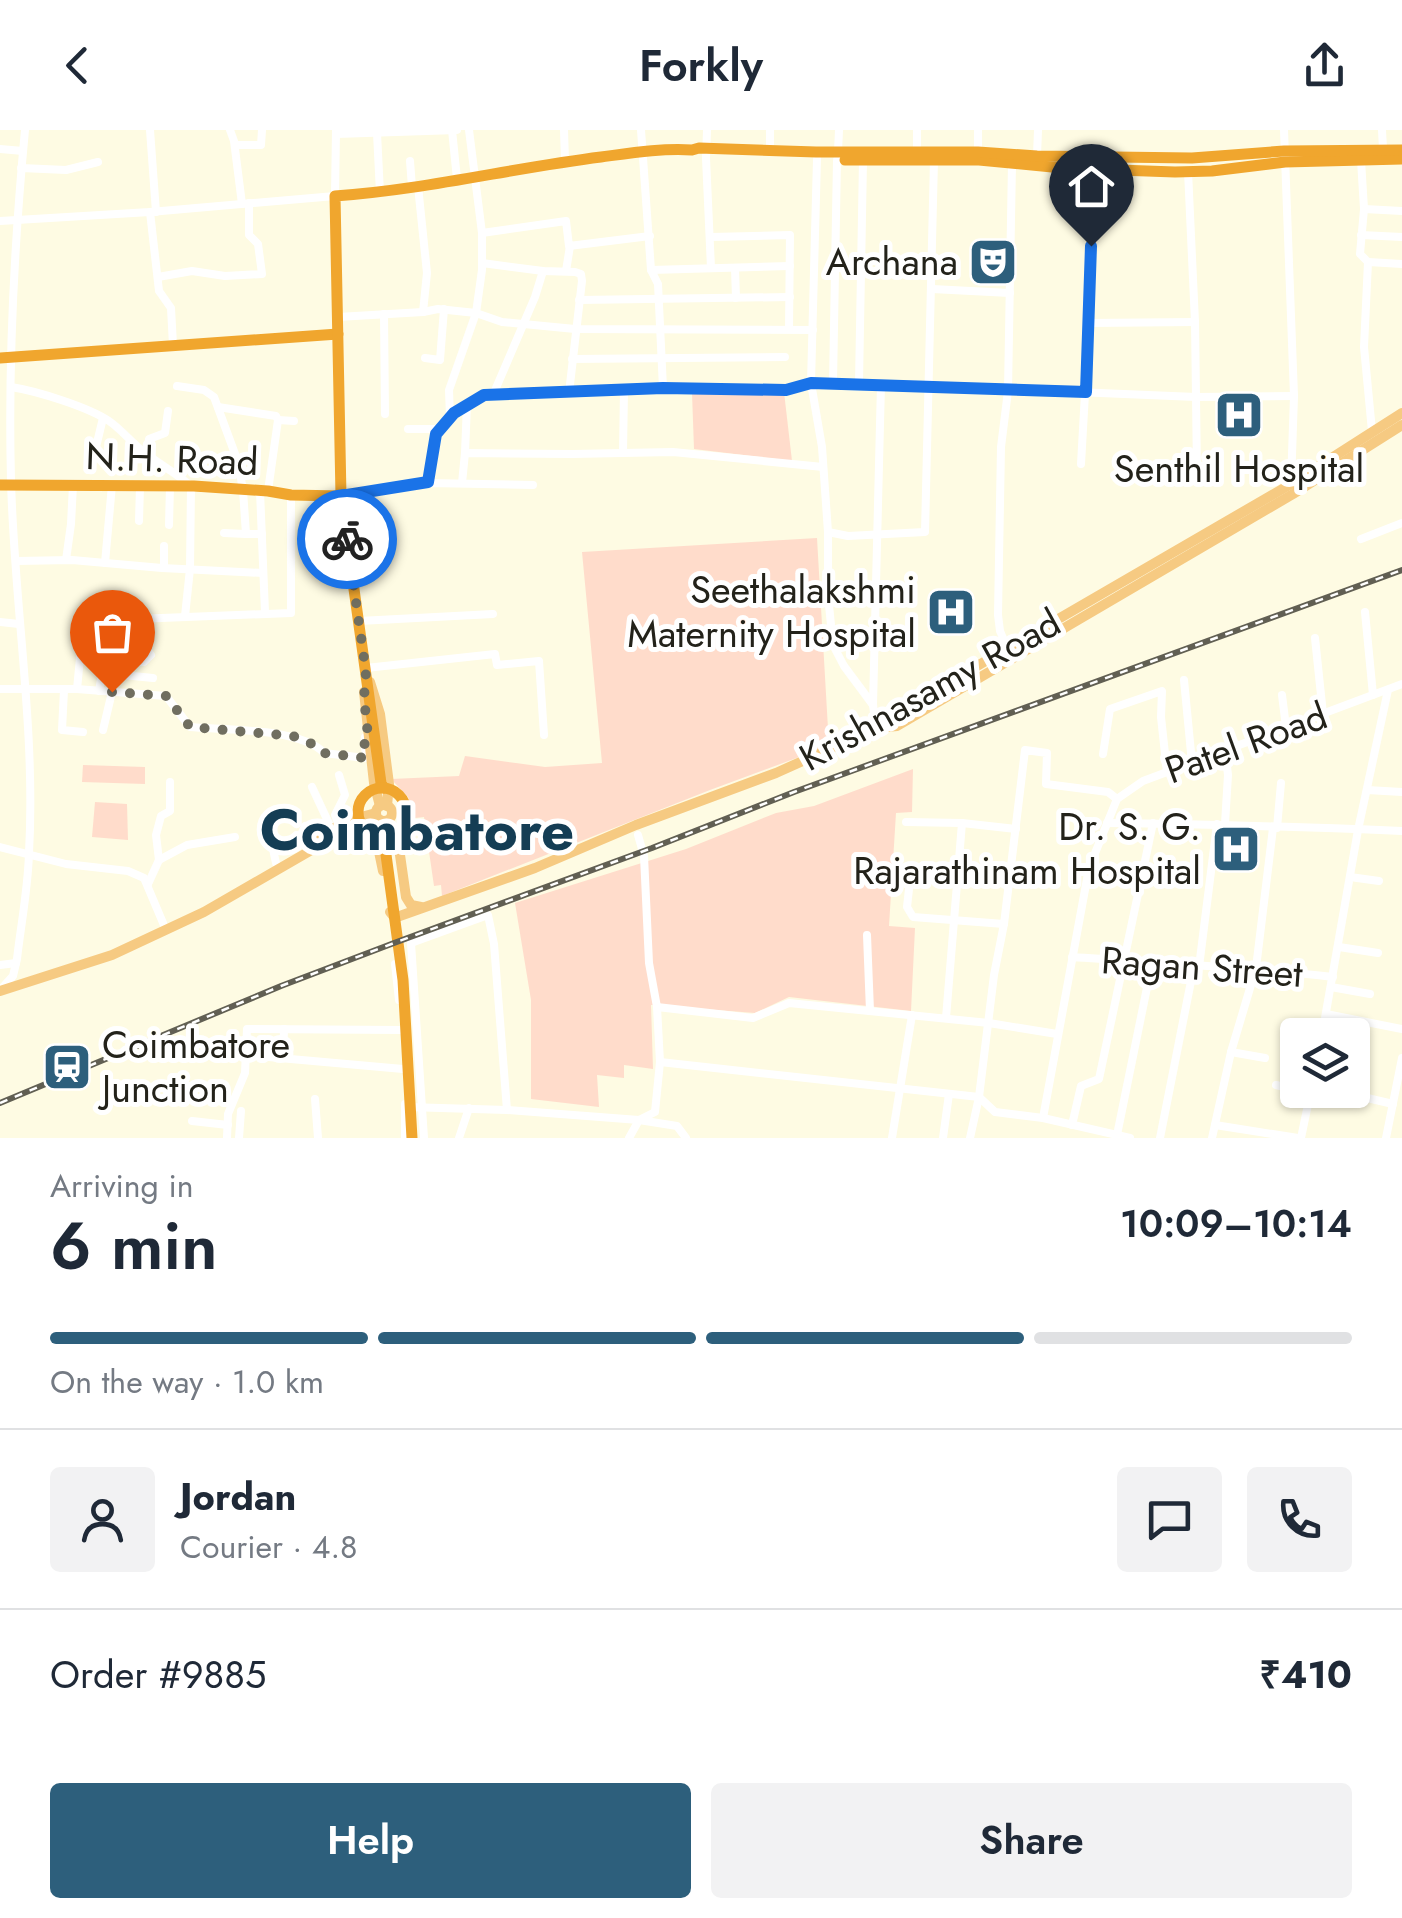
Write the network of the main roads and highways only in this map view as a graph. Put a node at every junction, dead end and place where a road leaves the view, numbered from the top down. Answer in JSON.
{"nodes":[{"id":1,"x":1402,"y":150,"type":"edge"},
{"id":2,"x":702,"y":153,"type":"junction"},
{"id":3,"x":837,"y":156,"type":"junction"},
{"id":4,"x":1285,"y":157,"type":"junction"},
{"id":5,"x":1012,"y":158,"type":"junction"},
{"id":6,"x":1402,"y":159,"type":"edge"},
{"id":7,"x":338,"y":334,"type":"junction"},
{"id":8,"x":5,"y":358,"type":"edge"},
{"id":9,"x":1402,"y":413,"type":"edge"},
{"id":10,"x":1402,"y":425,"type":"edge"},
{"id":11,"x":6,"y":484,"type":"edge"},
{"id":12,"x":341,"y":496,"type":"junction"},
{"id":13,"x":1010,"y":654,"type":"junction"},
{"id":14,"x":366,"y":670,"type":"junction"},
{"id":15,"x":372,"y":741,"type":"junction"},
{"id":16,"x":378,"y":789,"type":"junction"},
{"id":17,"x":381,"y":813,"type":"junction"},
{"id":18,"x":360,"y":822,"type":"junction"},
{"id":19,"x":386,"y":834,"type":"junction"},
{"id":20,"x":247,"y":887,"type":"junction"},
{"id":21,"x":427,"y":906,"type":"junction"},
{"id":22,"x":0,"y":991,"type":"edge"},
{"id":23,"x":415,"y":1138,"type":"edge"}],
"edges":[{"from":1,"to":4,"type":"highway"},
{"from":2,"to":3,"type":"highway"},
{"from":2,"to":3,"type":"highway"},
{"from":2,"to":7,"type":"highway"},
{"from":3,"to":5,"type":"highway"},
{"from":3,"to":5,"type":"highway"},
{"from":4,"to":5,"type":"highway"},
{"from":4,"to":5,"type":"highway"},
{"from":4,"to":6,"type":"highway"},
{"from":7,"to":8,"type":"highway"},
{"from":7,"to":12,"type":"highway"},
{"from":9,"to":13,"type":"main road","name":"Krishnasamy Road"},
{"from":10,"to":13,"type":"main road"},
{"from":11,"to":12,"type":"highway","name":"N.H. Road"},
{"from":12,"to":14,"type":"highway"},
{"from":13,"to":21,"type":"main road","name":"Krishnasamy Road"},
{"from":14,"to":15,"type":"highway"},
{"from":14,"to":17,"type":"main road"},
{"from":15,"to":16,"type":"highway"},
{"from":15,"to":17,"type":"main road"},
{"from":16,"to":18,"type":"highway"},
{"from":16,"to":19,"type":"highway"},
{"from":17,"to":19,"type":"main road"},
{"from":17,"to":20,"type":"main road"},
{"from":17,"to":20,"type":"main road"},
{"from":18,"to":19,"type":"highway"},
{"from":18,"to":20,"type":"main road"},
{"from":19,"to":21,"type":"main road"},
{"from":19,"to":21,"type":"main road","name":"Krishnasamy Road"},
{"from":19,"to":23,"type":"highway"},
{"from":20,"to":22,"type":"main road"}]}
